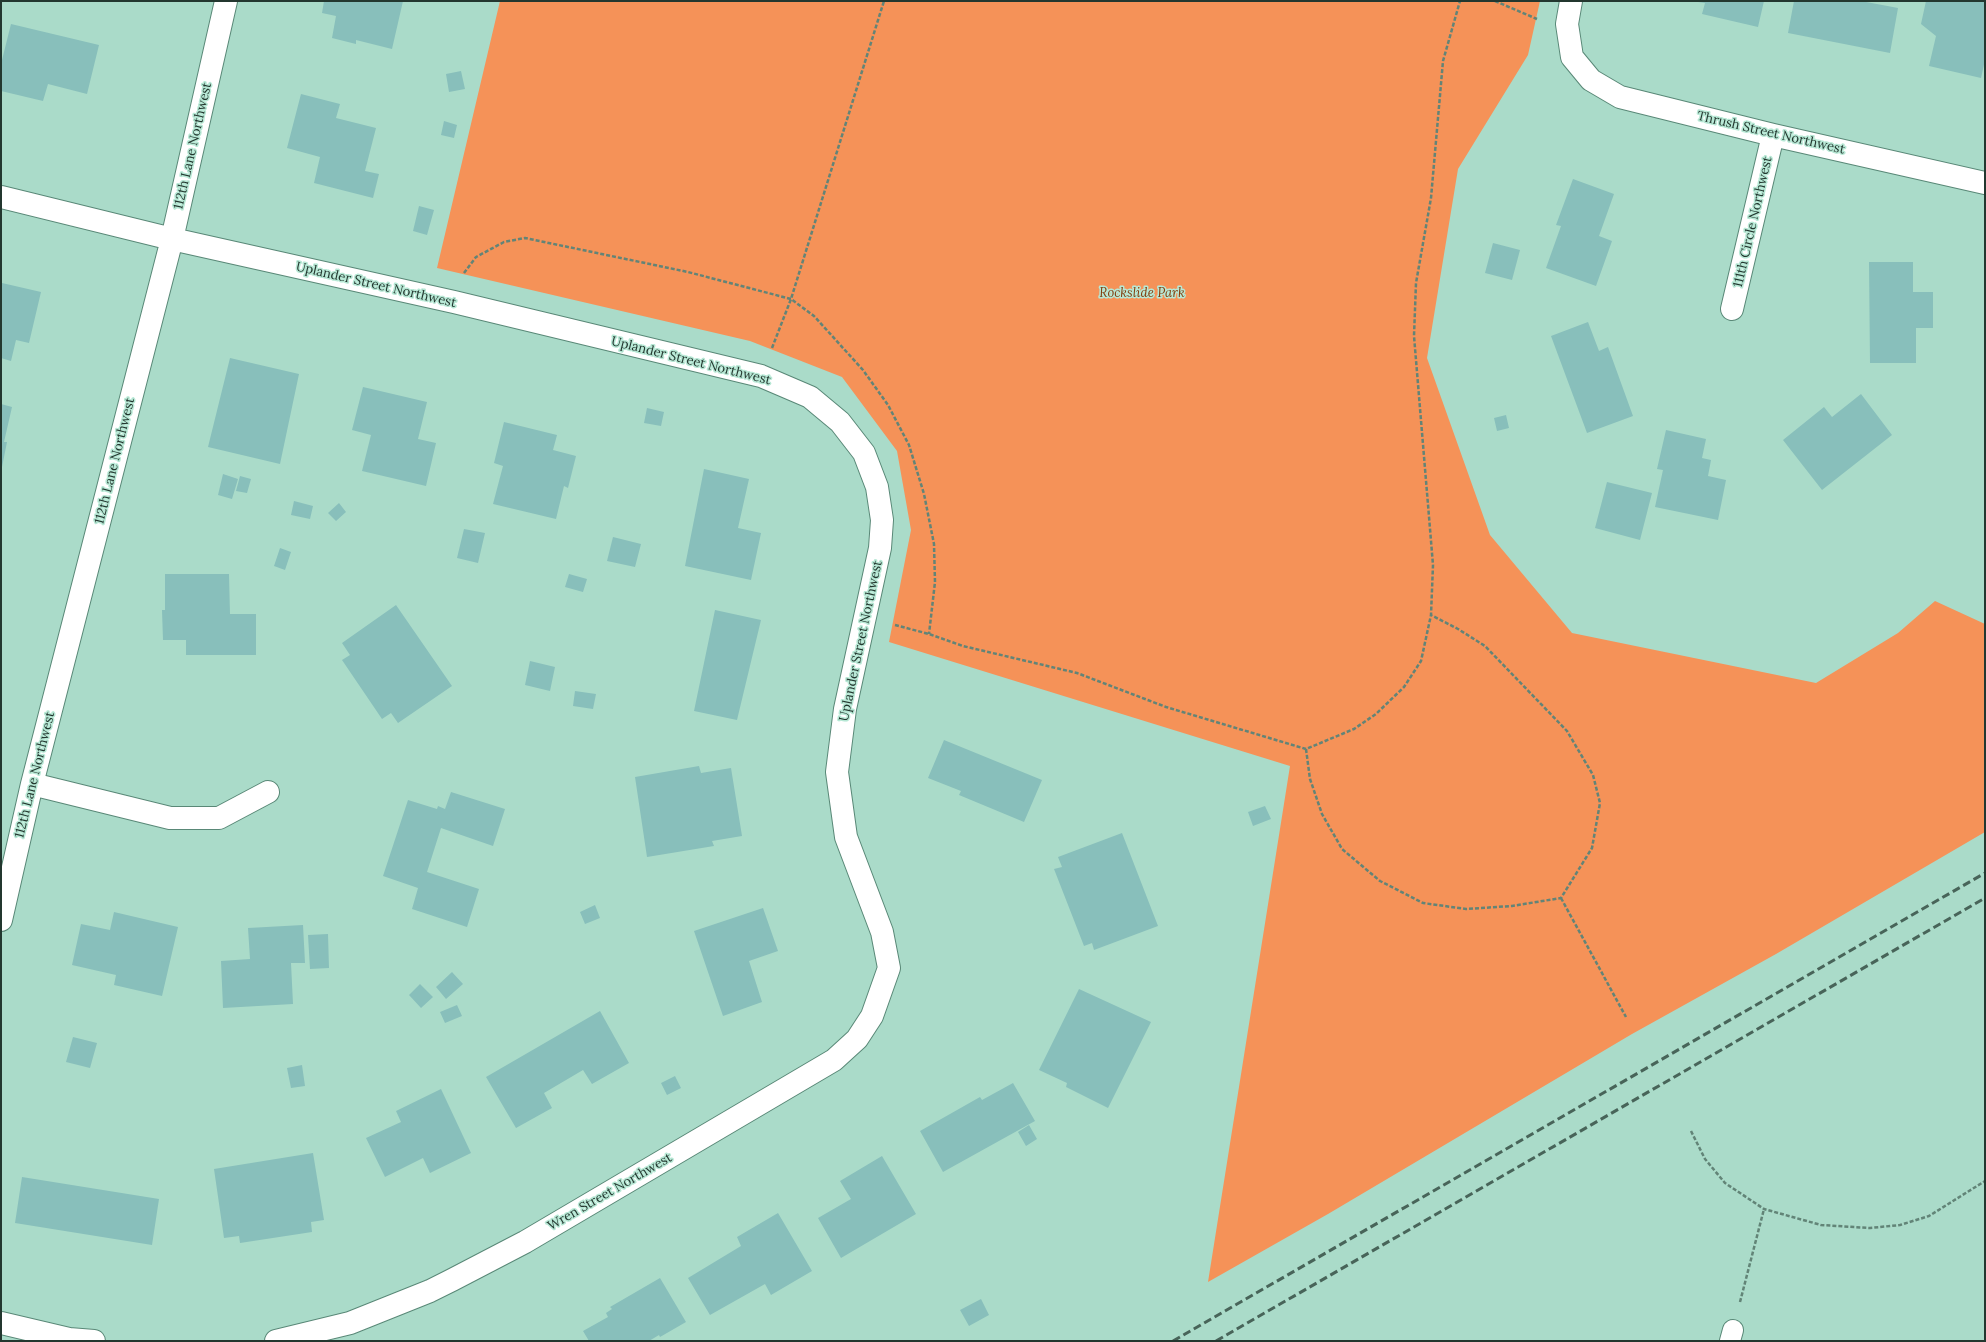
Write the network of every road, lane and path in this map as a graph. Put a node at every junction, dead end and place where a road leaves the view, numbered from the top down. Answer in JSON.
{"nodes":[{"id":1,"x":226,"y":1,"type":"edge"},
{"id":2,"x":884,"y":1,"type":"edge"},
{"id":3,"x":1460,"y":1,"type":"edge"},
{"id":4,"x":1495,"y":1,"type":"edge"},
{"id":5,"x":1571,"y":1,"type":"edge"},
{"id":6,"x":1567,"y":24,"type":"junction"},
{"id":7,"x":1773,"y":135,"type":"junction"},
{"id":8,"x":1985,"y":183,"type":"edge"},
{"id":9,"x":1,"y":197,"type":"edge"},
{"id":10,"x":172,"y":239,"type":"junction"},
{"id":11,"x":790,"y":299,"type":"junction"},
{"id":12,"x":454,"y":302,"type":"junction"},
{"id":13,"x":1732,"y":309,"type":"dead end"},
{"id":14,"x":761,"y":376,"type":"junction"},
{"id":15,"x":1431,"y":616,"type":"junction"},
{"id":16,"x":865,"y":617,"type":"junction"},
{"id":17,"x":1306,"y":749,"type":"junction"},
{"id":18,"x":32,"y":784,"type":"junction"},
{"id":19,"x":268,"y":792,"type":"dead end"},
{"id":20,"x":1561,"y":898,"type":"junction"},
{"id":21,"x":1,"y":920,"type":"edge"},
{"id":22,"x":888,"y":968,"type":"joint"},
{"id":23,"x":1626,"y":1017,"type":"dead end"},
{"id":24,"x":1691,"y":1131,"type":"dead end"},
{"id":25,"x":1985,"y":1181,"type":"edge"},
{"id":26,"x":1764,"y":1210,"type":"junction"},
{"id":27,"x":1,"y":1323,"type":"edge"},
{"id":28,"x":1731,"y":1335,"type":"edge"},
{"id":29,"x":94,"y":1341,"type":"edge"},
{"id":30,"x":276,"y":1341,"type":"edge"}],
"edges":[{"from":1,"to":10,"type":"street","name":"112th Lane Northwest"},
{"from":2,"to":11,"type":"path"},
{"from":3,"to":15,"type":"path"},
{"from":4,"to":6,"type":"path"},
{"from":5,"to":6,"type":"street"},
{"from":6,"to":7,"type":"street","name":"Thrush Street Northwest"},
{"from":7,"to":8,"type":"street","name":"Thrush Street Northwest"},
{"from":7,"to":13,"type":"street","name":"111th Circle Northwest"},
{"from":9,"to":10,"type":"street","name":"Uplander Street Northwest"},
{"from":10,"to":12,"type":"street","name":"Uplander Street Northwest"},
{"from":10,"to":18,"type":"street","name":"112th Lane Northwest"},
{"from":11,"to":12,"type":"path"},
{"from":11,"to":14,"type":"path"},
{"from":12,"to":14,"type":"street","name":"Uplander Street Northwest"},
{"from":14,"to":16,"type":"street","name":"Uplander Street Northwest"},
{"from":15,"to":17,"type":"path"},
{"from":15,"to":20,"type":"path"},
{"from":16,"to":17,"type":"path"},
{"from":16,"to":22,"type":"street","name":"Uplander Street Northwest"},
{"from":17,"to":20,"type":"path"},
{"from":18,"to":19,"type":"street"},
{"from":18,"to":21,"type":"street","name":"112th Lane Northwest"},
{"from":20,"to":23,"type":"path"},
{"from":22,"to":30,"type":"street","name":"Wren Street Northwest"},
{"from":24,"to":26,"type":"path"},
{"from":25,"to":26,"type":"path"},
{"from":26,"to":28,"type":"path"},
{"from":27,"to":29,"type":"street"}]}
